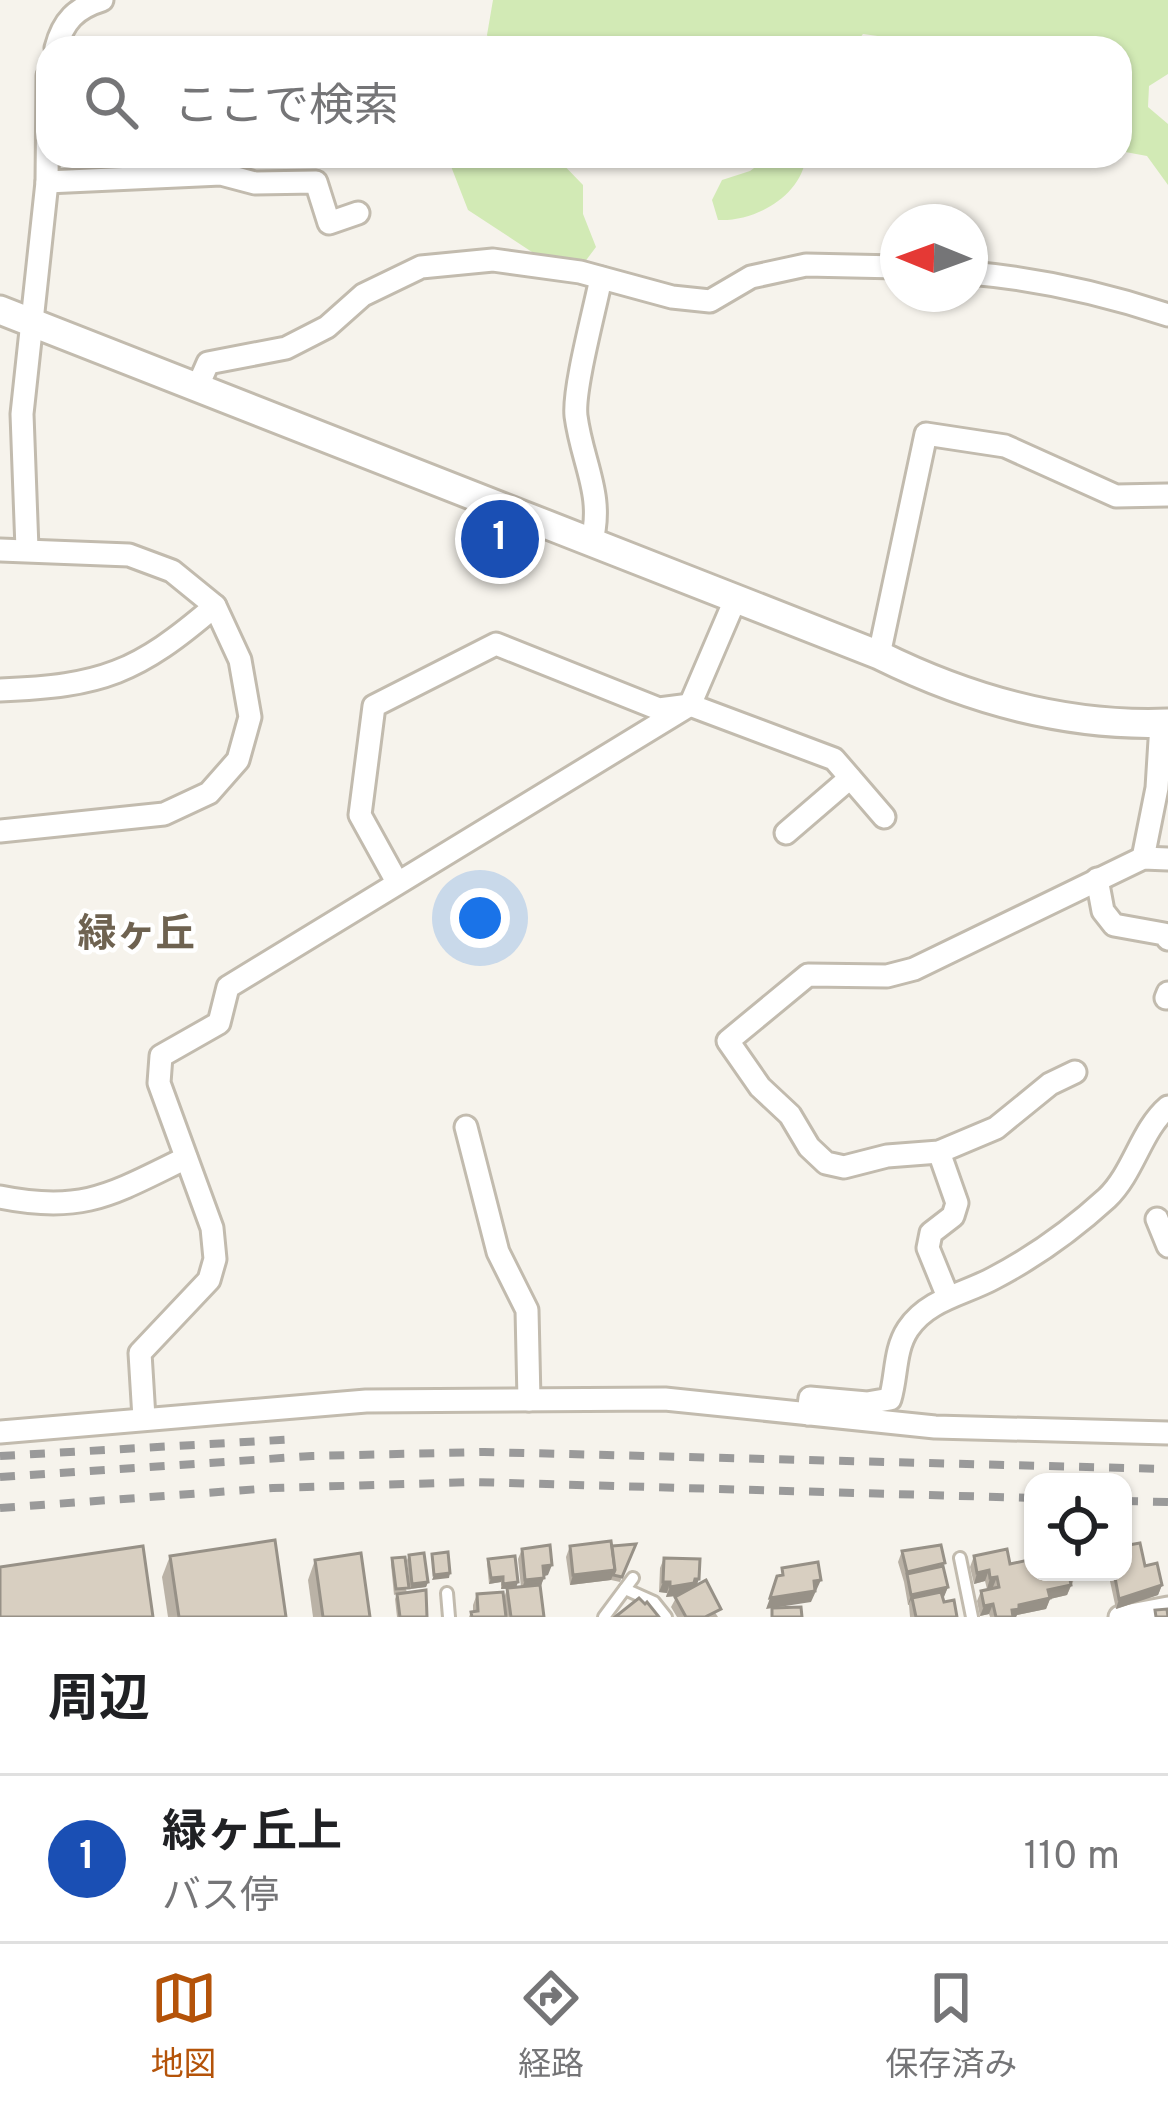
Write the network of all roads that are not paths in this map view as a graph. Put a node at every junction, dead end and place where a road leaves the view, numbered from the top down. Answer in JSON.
{"nodes":[{"id":1,"x":102,"y":0,"type":"edge"},
{"id":2,"x":59,"y":36,"type":"edge"},
{"id":3,"x":47,"y":168,"type":"edge"},
{"id":4,"x":47,"y":182,"type":"junction"},
{"id":5,"x":358,"y":213,"type":"dead end"},
{"id":6,"x":880,"y":266,"type":"edge"},
{"id":7,"x":988,"y":275,"type":"edge"},
{"id":8,"x":601,"y":278,"type":"junction"},
{"id":9,"x":0,"y":310,"type":"edge"},
{"id":10,"x":1168,"y":315,"type":"edge"},
{"id":11,"x":31,"y":323,"type":"junction"},
{"id":12,"x":197,"y":388,"type":"junction"},
{"id":13,"x":11,"y":414,"type":"edge"},
{"id":14,"x":1167,"y":495,"type":"edge"},
{"id":15,"x":591,"y":544,"type":"junction"},
{"id":16,"x":27,"y":549,"type":"junction"},
{"id":17,"x":0,"y":550,"type":"edge"},
{"id":18,"x":735,"y":600,"type":"junction"},
{"id":19,"x":214,"y":606,"type":"junction"},
{"id":20,"x":879,"y":655,"type":"junction"},
{"id":21,"x":0,"y":690,"type":"edge"},
{"id":22,"x":690,"y":705,"type":"junction"},
{"id":23,"x":1164,"y":724,"type":"edge"},
{"id":24,"x":850,"y":778,"type":"junction"},
{"id":25,"x":884,"y":817,"type":"dead end"},
{"id":26,"x":0,"y":831,"type":"edge"},
{"id":27,"x":786,"y":833,"type":"dead end"},
{"id":28,"x":1143,"y":859,"type":"junction"},
{"id":29,"x":1168,"y":859,"type":"edge"},
{"id":30,"x":1097,"y":879,"type":"junction"},
{"id":31,"x":397,"y":882,"type":"junction"},
{"id":32,"x":1168,"y":939,"type":"edge"},
{"id":33,"x":1076,"y":1072,"type":"dead end"},
{"id":34,"x":1168,"y":1107,"type":"edge"},
{"id":35,"x":466,"y":1126,"type":"dead end"},
{"id":36,"x":940,"y":1152,"type":"junction"},
{"id":37,"x":186,"y":1159,"type":"junction"},
{"id":38,"x":0,"y":1197,"type":"edge"},
{"id":39,"x":1157,"y":1219,"type":"dead end"},
{"id":40,"x":1168,"y":1246,"type":"edge"},
{"id":41,"x":948,"y":1298,"type":"junction"},
{"id":42,"x":529,"y":1400,"type":"junction"},
{"id":43,"x":808,"y":1414,"type":"junction"},
{"id":44,"x":144,"y":1418,"type":"junction"},
{"id":45,"x":0,"y":1432,"type":"edge"},
{"id":46,"x":1168,"y":1433,"type":"edge"},
{"id":47,"x":960,"y":1558,"type":"dead end"},
{"id":48,"x":447,"y":1593,"type":"dead end"},
{"id":49,"x":1168,"y":1608,"type":"edge"},
{"id":50,"x":449,"y":1617,"type":"edge"},
{"id":51,"x":604,"y":1617,"type":"edge"},
{"id":52,"x":666,"y":1617,"type":"edge"},
{"id":53,"x":972,"y":1617,"type":"edge"},
{"id":54,"x":1120,"y":1617,"type":"edge"}],
"edges":[{"from":1,"to":2,"type":"street"},
{"from":3,"to":4,"type":"street"},
{"from":4,"to":5,"type":"street"},
{"from":4,"to":11,"type":"street"},
{"from":6,"to":8,"type":"street"},
{"from":7,"to":10,"type":"street"},
{"from":8,"to":12,"type":"street"},
{"from":8,"to":15,"type":"street"},
{"from":9,"to":11,"type":"street"},
{"from":11,"to":12,"type":"street"},
{"from":11,"to":13,"type":"street"},
{"from":12,"to":15,"type":"street"},
{"from":13,"to":16,"type":"street"},
{"from":14,"to":20,"type":"street"},
{"from":15,"to":18,"type":"street"},
{"from":16,"to":17,"type":"street"},
{"from":16,"to":19,"type":"street"},
{"from":18,"to":20,"type":"street"},
{"from":18,"to":22,"type":"street"},
{"from":19,"to":21,"type":"street"},
{"from":19,"to":26,"type":"street"},
{"from":20,"to":23,"type":"street"},
{"from":22,"to":24,"type":"street"},
{"from":22,"to":31,"type":"street"},
{"from":22,"to":31,"type":"street"},
{"from":23,"to":28,"type":"street"},
{"from":24,"to":25,"type":"street"},
{"from":24,"to":27,"type":"street"},
{"from":28,"to":29,"type":"street"},
{"from":28,"to":30,"type":"street"},
{"from":30,"to":32,"type":"street"},
{"from":30,"to":36,"type":"street"},
{"from":31,"to":37,"type":"street"},
{"from":33,"to":36,"type":"street"},
{"from":34,"to":41,"type":"street"},
{"from":35,"to":42,"type":"street"},
{"from":36,"to":41,"type":"street"},
{"from":37,"to":38,"type":"street"},
{"from":37,"to":44,"type":"street"},
{"from":39,"to":40,"type":"street"},
{"from":41,"to":43,"type":"street"},
{"from":42,"to":43,"type":"street"},
{"from":42,"to":44,"type":"street"},
{"from":43,"to":46,"type":"street"},
{"from":44,"to":45,"type":"street"},
{"from":47,"to":53,"type":"lane"},
{"from":48,"to":50,"type":"lane"},
{"from":49,"to":54,"type":"street"},
{"from":51,"to":52,"type":"lane"}]}
